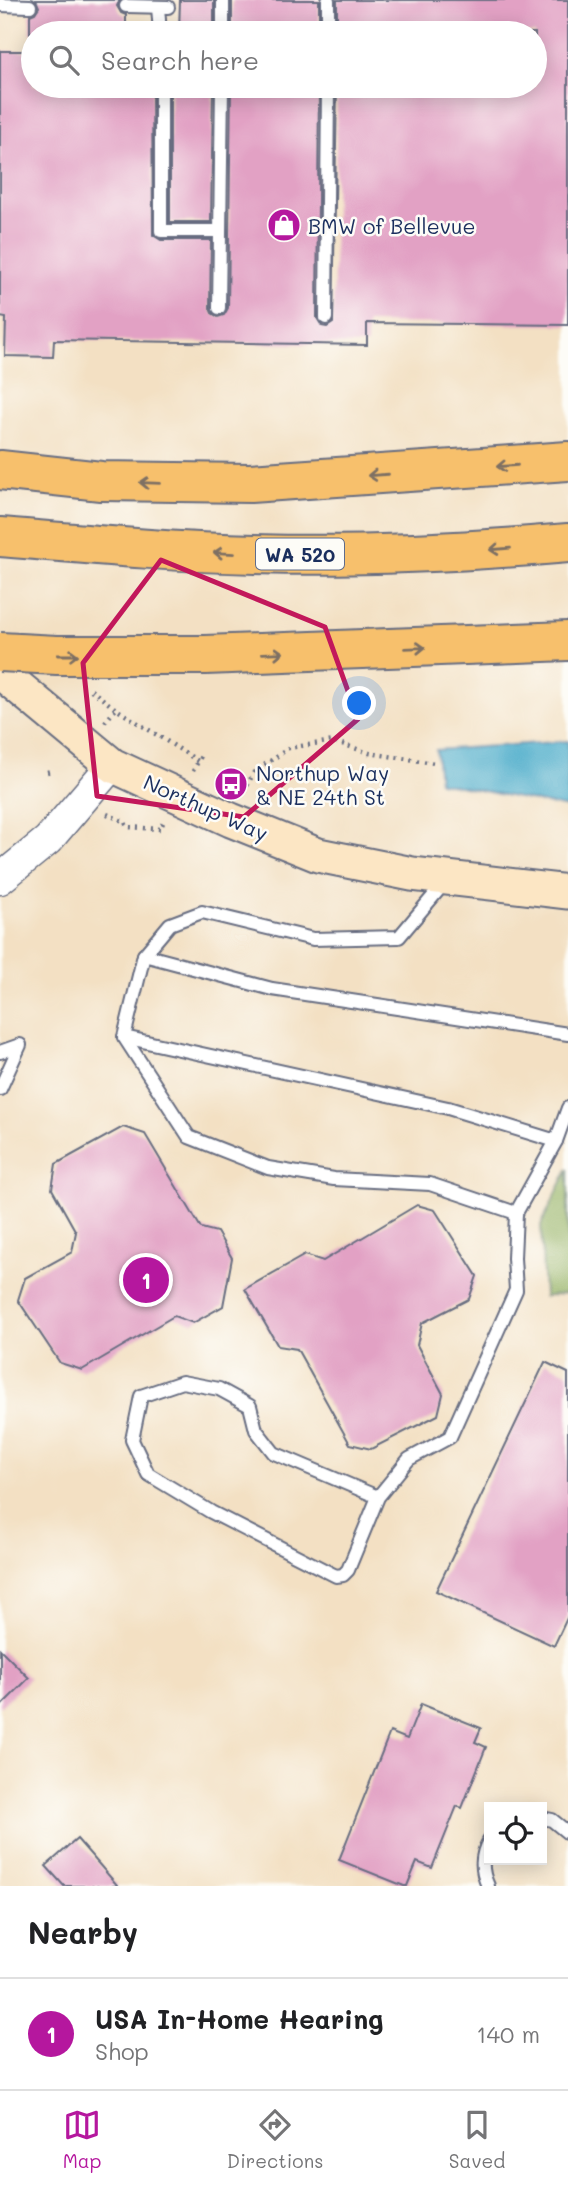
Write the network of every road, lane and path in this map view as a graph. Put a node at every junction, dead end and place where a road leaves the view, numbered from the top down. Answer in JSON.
{"nodes":[{"id":1,"x":223,"y":0,"type":"edge"},
{"id":2,"x":328,"y":0,"type":"edge"},
{"id":3,"x":0,"y":5,"type":"edge"},
{"id":4,"x":30,"y":6,"type":"dead end"},
{"id":5,"x":126,"y":6,"type":"dead end"},
{"id":6,"x":161,"y":21,"type":"edge"},
{"id":7,"x":223,"y":21,"type":"edge"},
{"id":8,"x":328,"y":21,"type":"edge"},
{"id":9,"x":161,"y":98,"type":"edge"},
{"id":10,"x":222,"y":98,"type":"edge"},
{"id":11,"x":328,"y":98,"type":"edge"},
{"id":12,"x":220,"y":232,"type":"junction"},
{"id":13,"x":219,"y":308,"type":"dead end"},
{"id":14,"x":326,"y":317,"type":"dead end"},
{"id":15,"x":568,"y":461,"type":"edge"},
{"id":16,"x":0,"y":470,"type":"edge"},
{"id":17,"x":16,"y":538,"type":"edge"},
{"id":18,"x":568,"y":543,"type":"edge"},
{"id":19,"x":568,"y":642,"type":"edge"},
{"id":20,"x":0,"y":652,"type":"edge"},
{"id":21,"x":0,"y":672,"type":"edge"},
{"id":22,"x":116,"y":709,"type":"dead end"},
{"id":23,"x":200,"y":759,"type":"dead end"},
{"id":24,"x":434,"y":763,"type":"dead end"},
{"id":25,"x":113,"y":765,"type":"junction"},
{"id":26,"x":231,"y":820,"type":"junction"},
{"id":27,"x":125,"y":822,"type":"dead end"},
{"id":28,"x":162,"y":825,"type":"dead end"},
{"id":29,"x":449,"y":878,"type":"junction"},
{"id":30,"x":0,"y":879,"type":"edge"},
{"id":31,"x":568,"y":892,"type":"edge"},
{"id":32,"x":144,"y":956,"type":"junction"},
{"id":33,"x":568,"y":1034,"type":"edge"},
{"id":34,"x":124,"y":1037,"type":"junction"},
{"id":35,"x":0,"y":1052,"type":"edge"},
{"id":36,"x":0,"y":1089,"type":"edge"},
{"id":37,"x":568,"y":1108,"type":"edge"},
{"id":38,"x":556,"y":1141,"type":"junction"},
{"id":39,"x":516,"y":1213,"type":"junction"},
{"id":40,"x":378,"y":1497,"type":"junction"},
{"id":41,"x":547,"y":1820,"type":"edge"},
{"id":42,"x":568,"y":1833,"type":"edge"},
{"id":43,"x":484,"y":1856,"type":"edge"},
{"id":44,"x":488,"y":1886,"type":"edge"}],
"edges":[{"from":1,"to":7,"type":"lane"},
{"from":2,"to":8,"type":"lane"},
{"from":3,"to":4,"type":"lane"},
{"from":5,"to":6,"type":"lane"},
{"from":9,"to":12,"type":"lane"},
{"from":10,"to":12,"type":"lane"},
{"from":11,"to":14,"type":"lane"},
{"from":12,"to":13,"type":"lane"},
{"from":15,"to":16,"type":"highway","one_way":true},
{"from":18,"to":17,"type":"highway","number":"WA 520","one_way":true},
{"from":20,"to":19,"type":"highway","one_way":true,"bridge":true},
{"from":21,"to":25,"type":"main road","name":"Northup Way"},
{"from":22,"to":23,"type":"path"},
{"from":24,"to":26,"type":"path"},
{"from":25,"to":26,"type":"main road","name":"Northup Way"},
{"from":25,"to":30,"type":"street"},
{"from":26,"to":29,"type":"main road","name":"Northup Way"},
{"from":27,"to":28,"type":"path"},
{"from":29,"to":31,"type":"main road","name":"Northup Way"},
{"from":29,"to":32,"type":"lane"},
{"from":32,"to":33,"type":"lane"},
{"from":32,"to":34,"type":"lane"},
{"from":34,"to":38,"type":"lane"},
{"from":34,"to":39,"type":"lane"},
{"from":35,"to":36,"type":"lane"},
{"from":37,"to":38,"type":"lane"},
{"from":38,"to":39,"type":"lane"},
{"from":39,"to":40,"type":"lane"},
{"from":40,"to":40,"type":"lane"},
{"from":41,"to":42,"type":"lane"},
{"from":43,"to":44,"type":"lane"}]}
